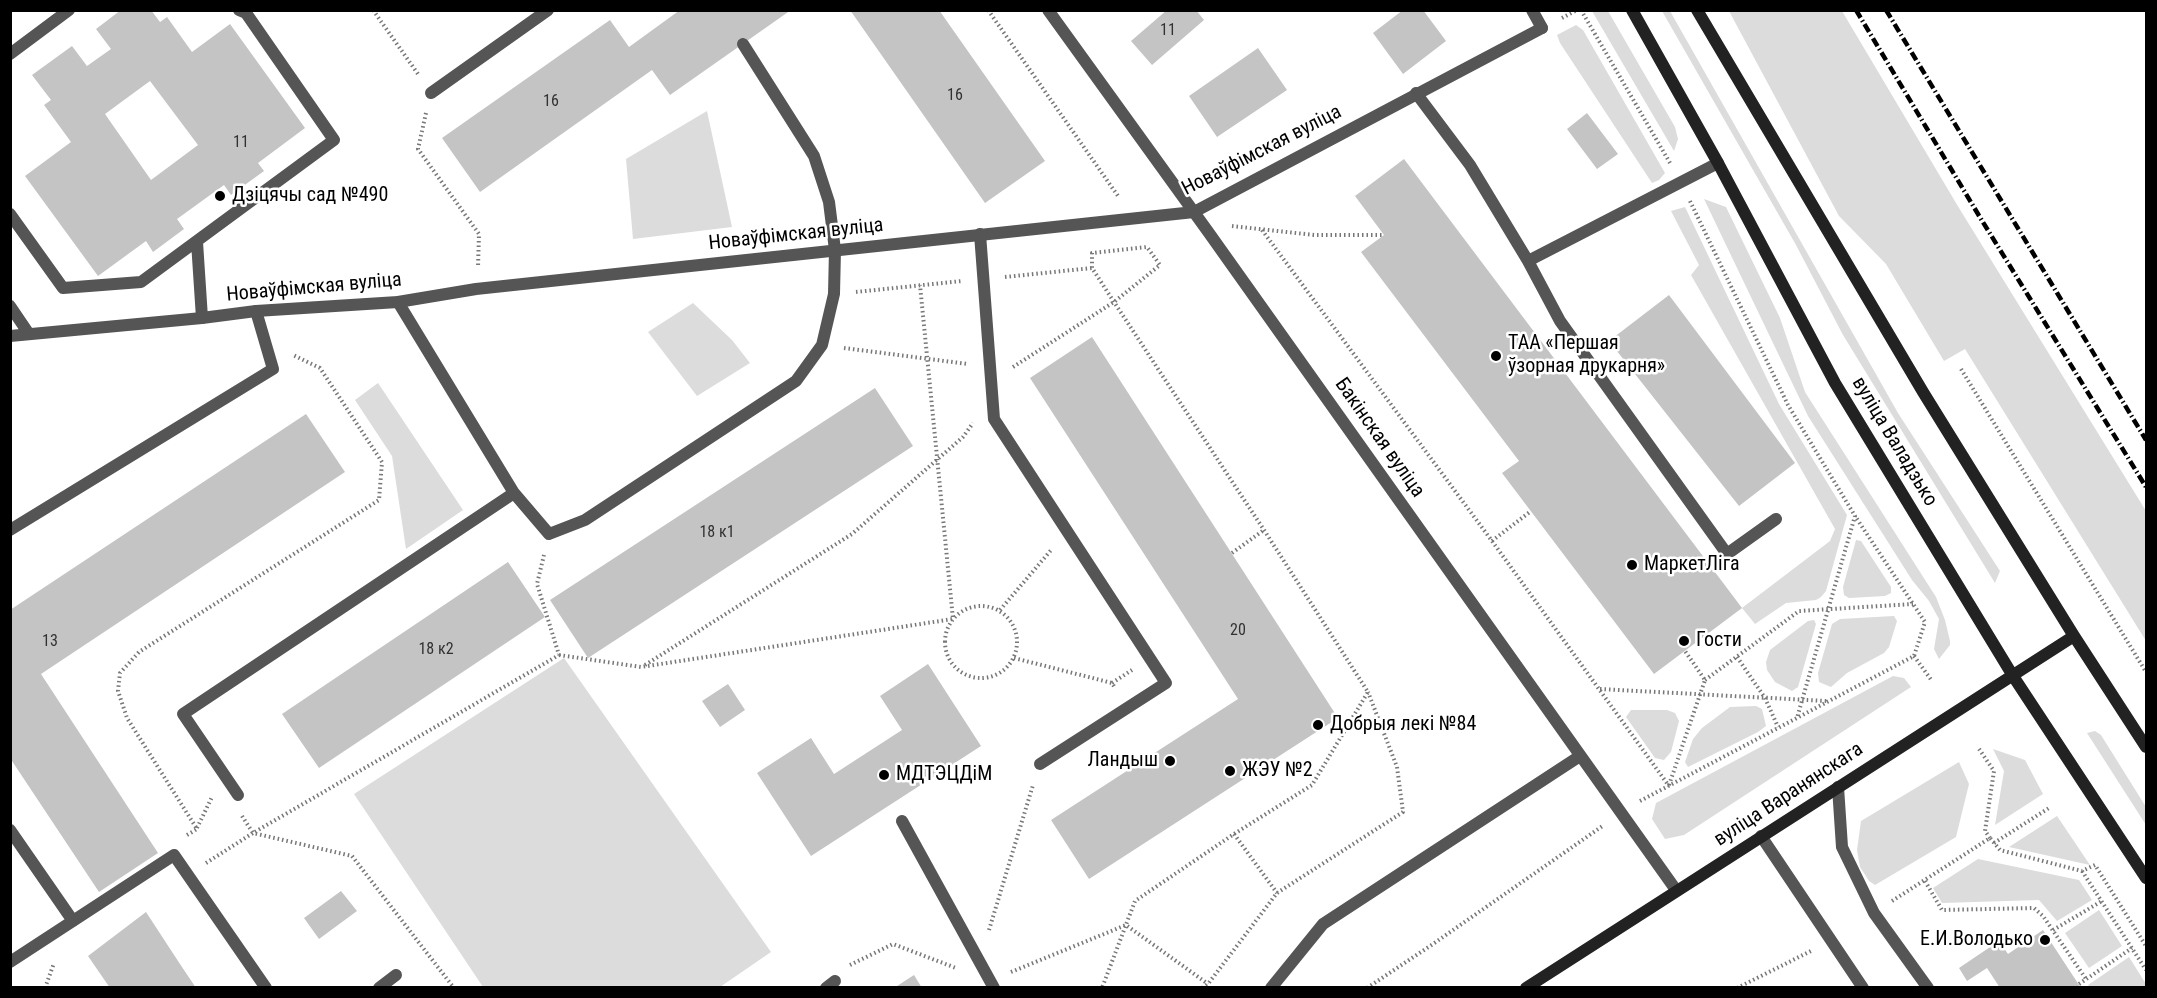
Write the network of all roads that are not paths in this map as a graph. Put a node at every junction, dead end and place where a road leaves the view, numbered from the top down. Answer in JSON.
{"nodes":[{"id":1,"x":69,"y":10,"type":"edge"},
{"id":2,"x":239,"y":10,"type":"edge"},
{"id":3,"x":548,"y":10,"type":"edge"},
{"id":4,"x":1048,"y":10,"type":"edge"},
{"id":5,"x":1532,"y":10,"type":"edge"},
{"id":6,"x":1632,"y":10,"type":"edge"},
{"id":7,"x":1697,"y":10,"type":"edge"},
{"id":8,"x":742,"y":44,"type":"dead end"},
{"id":9,"x":10,"y":54,"type":"edge"},
{"id":10,"x":431,"y":93,"type":"road end"},
{"id":11,"x":1416,"y":93,"type":"junction"},
{"id":12,"x":1718,"y":163,"type":"junction"},
{"id":13,"x":1194,"y":212,"type":"junction"},
{"id":14,"x":10,"y":214,"type":"edge"},
{"id":15,"x":980,"y":234,"type":"junction"},
{"id":16,"x":197,"y":242,"type":"junction"},
{"id":17,"x":835,"y":250,"type":"junction"},
{"id":18,"x":1528,"y":261,"type":"junction"},
{"id":19,"x":398,"y":302,"type":"junction"},
{"id":20,"x":10,"y":306,"type":"edge"},
{"id":21,"x":256,"y":311,"type":"junction"},
{"id":22,"x":202,"y":318,"type":"junction"},
{"id":23,"x":29,"y":334,"type":"junction"},
{"id":24,"x":10,"y":336,"type":"edge"},
{"id":25,"x":514,"y":493,"type":"junction"},
{"id":26,"x":1776,"y":519,"type":"dead end"},
{"id":27,"x":10,"y":530,"type":"edge"},
{"id":28,"x":2074,"y":636,"type":"junction"},
{"id":29,"x":2013,"y":676,"type":"junction"},
{"id":30,"x":2146,"y":747,"type":"edge"},
{"id":31,"x":1580,"y":756,"type":"junction"},
{"id":32,"x":1040,"y":764,"type":"road end"},
{"id":33,"x":1838,"y":787,"type":"junction"},
{"id":34,"x":237,"y":802,"type":"road end"},
{"id":35,"x":902,"y":821,"type":"dead end"},
{"id":36,"x":10,"y":830,"type":"edge"},
{"id":37,"x":1761,"y":836,"type":"junction"},
{"id":38,"x":2146,"y":878,"type":"edge"},
{"id":39,"x":1676,"y":890,"type":"junction"},
{"id":40,"x":74,"y":921,"type":"junction"},
{"id":41,"x":10,"y":962,"type":"edge"},
{"id":42,"x":396,"y":975,"type":"dead end"},
{"id":43,"x":991,"y":984,"type":"edge"},
{"id":44,"x":267,"y":987,"type":"edge"},
{"id":45,"x":379,"y":987,"type":"edge"},
{"id":46,"x":1271,"y":987,"type":"edge"},
{"id":47,"x":1526,"y":987,"type":"edge"},
{"id":48,"x":1863,"y":987,"type":"edge"},
{"id":49,"x":1928,"y":987,"type":"edge"}],
"edges":[{"from":1,"to":9,"type":"street"},
{"from":2,"to":16,"type":"street"},
{"from":3,"to":10,"type":"street"},
{"from":4,"to":13,"type":"street","name":"Бакінская вуліца"},
{"from":5,"to":11,"type":"street","name":"Новаўфімская вуліца"},
{"from":6,"to":12,"type":"main road","name":"вуліца Валадзько"},
{"from":7,"to":28,"type":"main road"},
{"from":8,"to":17,"type":"street"},
{"from":11,"to":13,"type":"street","name":"Новаўфімская вуліца"},
{"from":11,"to":18,"type":"street"},
{"from":12,"to":18,"type":"street"},
{"from":12,"to":29,"type":"main road","name":"вуліца Валадзько"},
{"from":13,"to":15,"type":"street","name":"Новаўфімская вуліца"},
{"from":13,"to":31,"type":"street","name":"Бакінская вуліца"},
{"from":14,"to":16,"type":"street"},
{"from":15,"to":17,"type":"street","name":"Новаўфімская вуліца"},
{"from":15,"to":32,"type":"street"},
{"from":16,"to":22,"type":"street"},
{"from":17,"to":19,"type":"street","name":"Новаўфімская вуліца"},
{"from":17,"to":25,"type":"street"},
{"from":18,"to":26,"type":"street"},
{"from":19,"to":21,"type":"street","name":"Новаўфімская вуліца"},
{"from":19,"to":25,"type":"street"},
{"from":20,"to":23,"type":"street"},
{"from":21,"to":22,"type":"street","name":"Новаўфімская вуліца"},
{"from":21,"to":27,"type":"street"},
{"from":22,"to":23,"type":"street","name":"Новаўфімская вуліца"},
{"from":23,"to":24,"type":"street","name":"Новаўфімская вуліца"},
{"from":25,"to":34,"type":"street"},
{"from":28,"to":29,"type":"main road","name":"вуліца Варанянскага"},
{"from":28,"to":30,"type":"main road"},
{"from":29,"to":33,"type":"main road","name":"вуліца Варанянскага"},
{"from":29,"to":38,"type":"main road","name":"вуліца Валадзько"},
{"from":31,"to":39,"type":"street","name":"Бакінская вуліца"},
{"from":31,"to":46,"type":"street"},
{"from":33,"to":37,"type":"main road","name":"вуліца Варанянскага"},
{"from":33,"to":49,"type":"street"},
{"from":35,"to":43,"type":"street"},
{"from":36,"to":40,"type":"street"},
{"from":37,"to":39,"type":"main road","name":"вуліца Варанянскага"},
{"from":37,"to":48,"type":"street"},
{"from":39,"to":47,"type":"main road","name":"вуліца Варанянскага"},
{"from":40,"to":41,"type":"street"},
{"from":40,"to":44,"type":"street"},
{"from":42,"to":45,"type":"street"}]}
